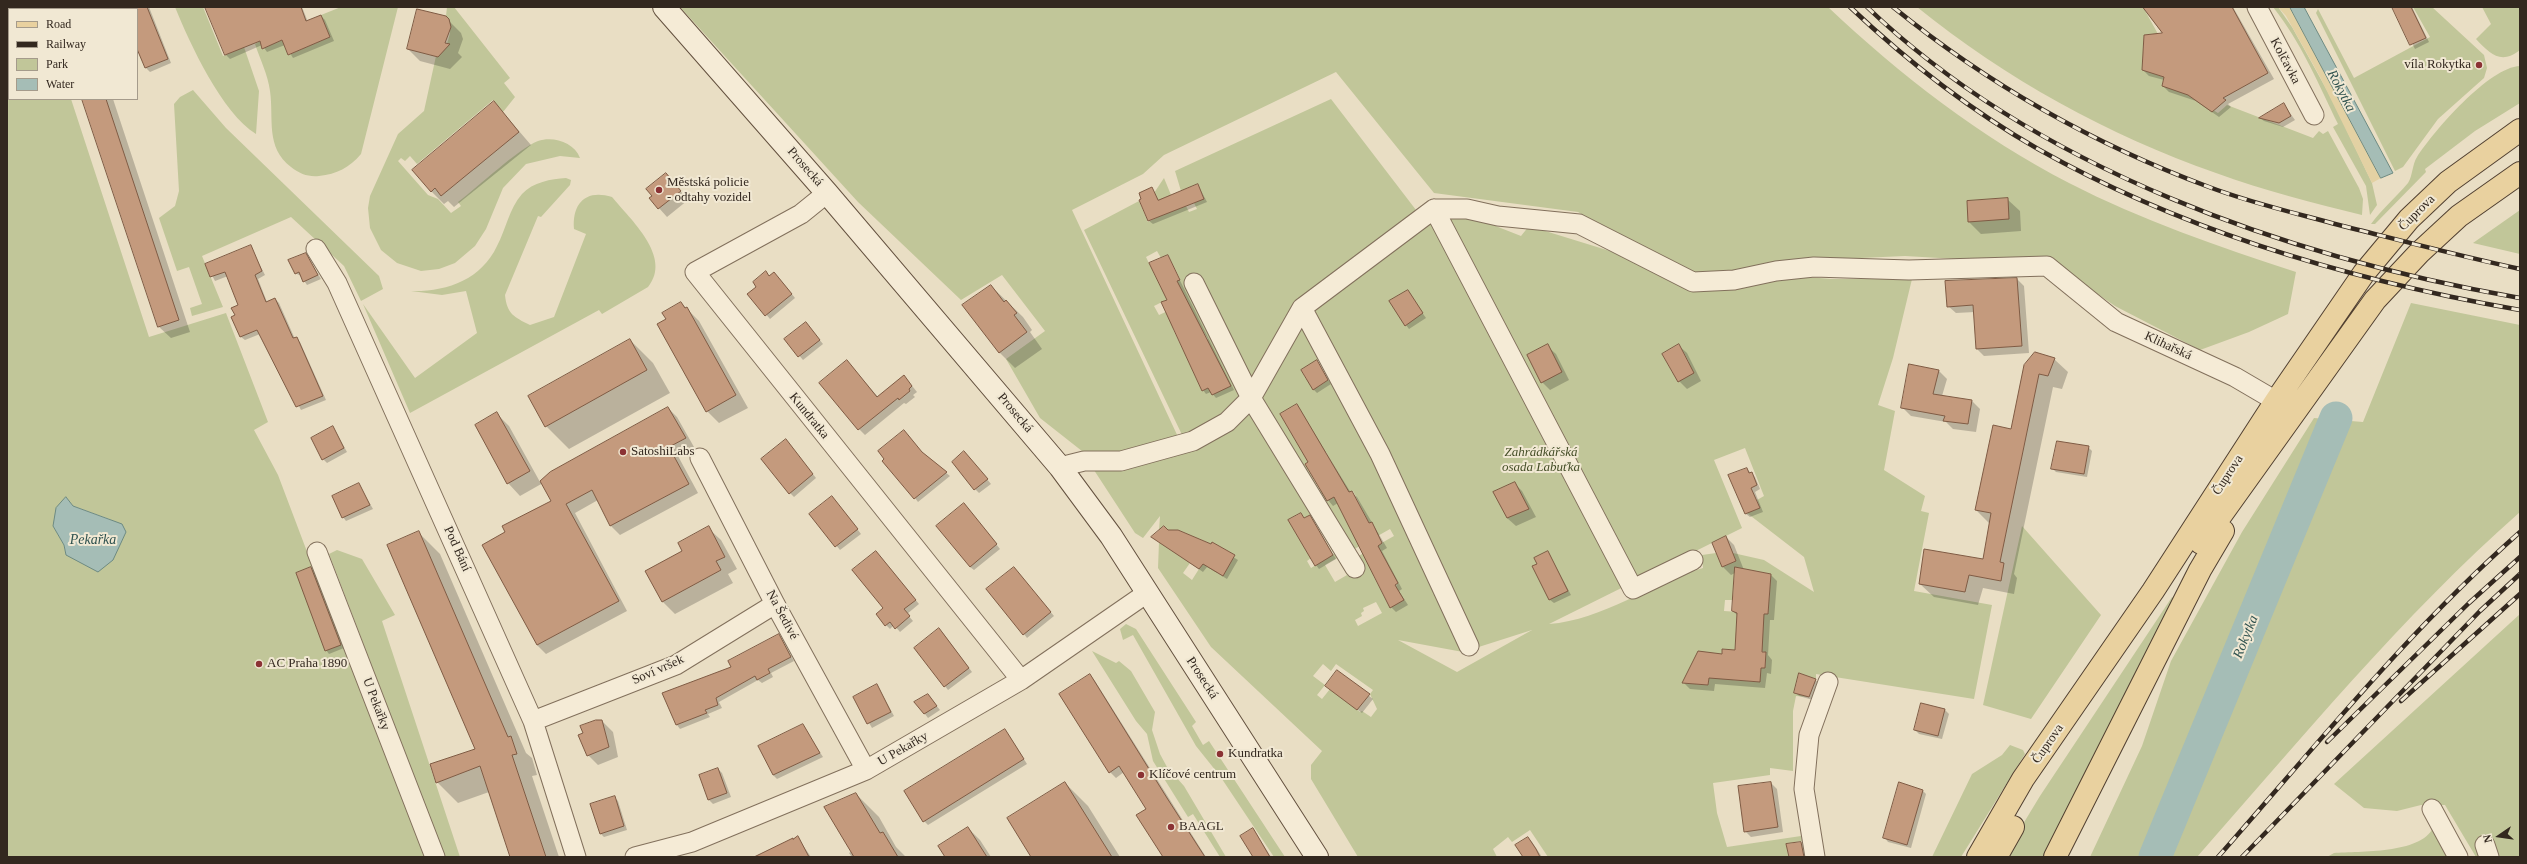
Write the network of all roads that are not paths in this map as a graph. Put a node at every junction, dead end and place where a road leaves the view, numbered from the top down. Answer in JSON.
{"nodes":[{"id":1,"x":664,"y":7,"type":"edge"},
{"id":2,"x":2256,"y":7,"type":"edge"},
{"id":3,"x":2314,"y":115,"type":"dead end"},
{"id":4,"x":2520,"y":130,"type":"edge"},
{"id":5,"x":2519,"y":174,"type":"edge"},
{"id":6,"x":827,"y":193,"type":"junction"},
{"id":7,"x":1434,"y":209,"type":"junction"},
{"id":8,"x":316,"y":250,"type":"dead end"},
{"id":9,"x":1194,"y":283,"type":"dead end"},
{"id":10,"x":1302,"y":308,"type":"junction"},
{"id":11,"x":1251,"y":398,"type":"junction"},
{"id":12,"x":2276,"y":401,"type":"junction"},
{"id":13,"x":2289,"y":420,"type":"junction"},
{"id":14,"x":700,"y":458,"type":"dead end"},
{"id":15,"x":1060,"y":467,"type":"junction"},
{"id":16,"x":317,"y":552,"type":"dead end"},
{"id":17,"x":1694,"y":560,"type":"dead end"},
{"id":18,"x":1354,"y":568,"type":"dead end"},
{"id":19,"x":1147,"y":593,"type":"junction"},
{"id":20,"x":776,"y":604,"type":"junction"},
{"id":21,"x":1469,"y":646,"type":"dead end"},
{"id":22,"x":1021,"y":680,"type":"junction"},
{"id":23,"x":1828,"y":682,"type":"dead end"},
{"id":24,"x":533,"y":721,"type":"junction"},
{"id":25,"x":866,"y":770,"type":"junction"},
{"id":26,"x":2432,"y":809,"type":"dead end"},
{"id":27,"x":435,"y":857,"type":"edge"},
{"id":28,"x":576,"y":857,"type":"edge"},
{"id":29,"x":635,"y":857,"type":"edge"},
{"id":30,"x":1317,"y":857,"type":"edge"},
{"id":31,"x":1815,"y":857,"type":"edge"},
{"id":32,"x":1978,"y":857,"type":"edge"},
{"id":33,"x":1996,"y":857,"type":"edge"},
{"id":34,"x":2055,"y":857,"type":"edge"},
{"id":35,"x":2458,"y":857,"type":"edge"}],
"edges":[{"from":1,"to":6,"type":"main road","name":"Prosecká"},
{"from":2,"to":3,"type":"street","name":"Kolčavka"},
{"from":4,"to":12,"type":"main road","name":"Čuprova"},
{"from":5,"to":13,"type":"main road","name":"Čuprova"},
{"from":6,"to":15,"type":"main road","name":"Prosecká"},
{"from":6,"to":22,"type":"street","name":"Kundratka"},
{"from":7,"to":10,"type":"street"},
{"from":7,"to":12,"type":"street","name":"Klihařská"},
{"from":7,"to":17,"type":"street"},
{"from":8,"to":24,"type":"street","name":"Pod Bání"},
{"from":9,"to":11,"type":"street"},
{"from":10,"to":11,"type":"street"},
{"from":10,"to":21,"type":"street"},
{"from":11,"to":15,"type":"street"},
{"from":11,"to":18,"type":"street"},
{"from":12,"to":32,"type":"main road","name":"Čuprova"},
{"from":13,"to":33,"type":"main road","name":"Čuprova"},
{"from":13,"to":34,"type":"main road","name":"Čuprova"},
{"from":14,"to":20,"type":"street","name":"Na Šedivé"},
{"from":15,"to":19,"type":"main road","name":"Prosecká"},
{"from":16,"to":27,"type":"street","name":"U Pekařky"},
{"from":19,"to":22,"type":"street","name":"U Pekařky"},
{"from":19,"to":30,"type":"main road","name":"Prosecká"},
{"from":20,"to":24,"type":"street","name":"Soví vršek"},
{"from":20,"to":25,"type":"street","name":"Na Šedivé"},
{"from":22,"to":25,"type":"street","name":"U Pekařky"},
{"from":23,"to":31,"type":"street"},
{"from":24,"to":28,"type":"street","name":"Pod Bání"},
{"from":25,"to":29,"type":"street","name":"U Pekařky"},
{"from":26,"to":35,"type":"street"}]}
